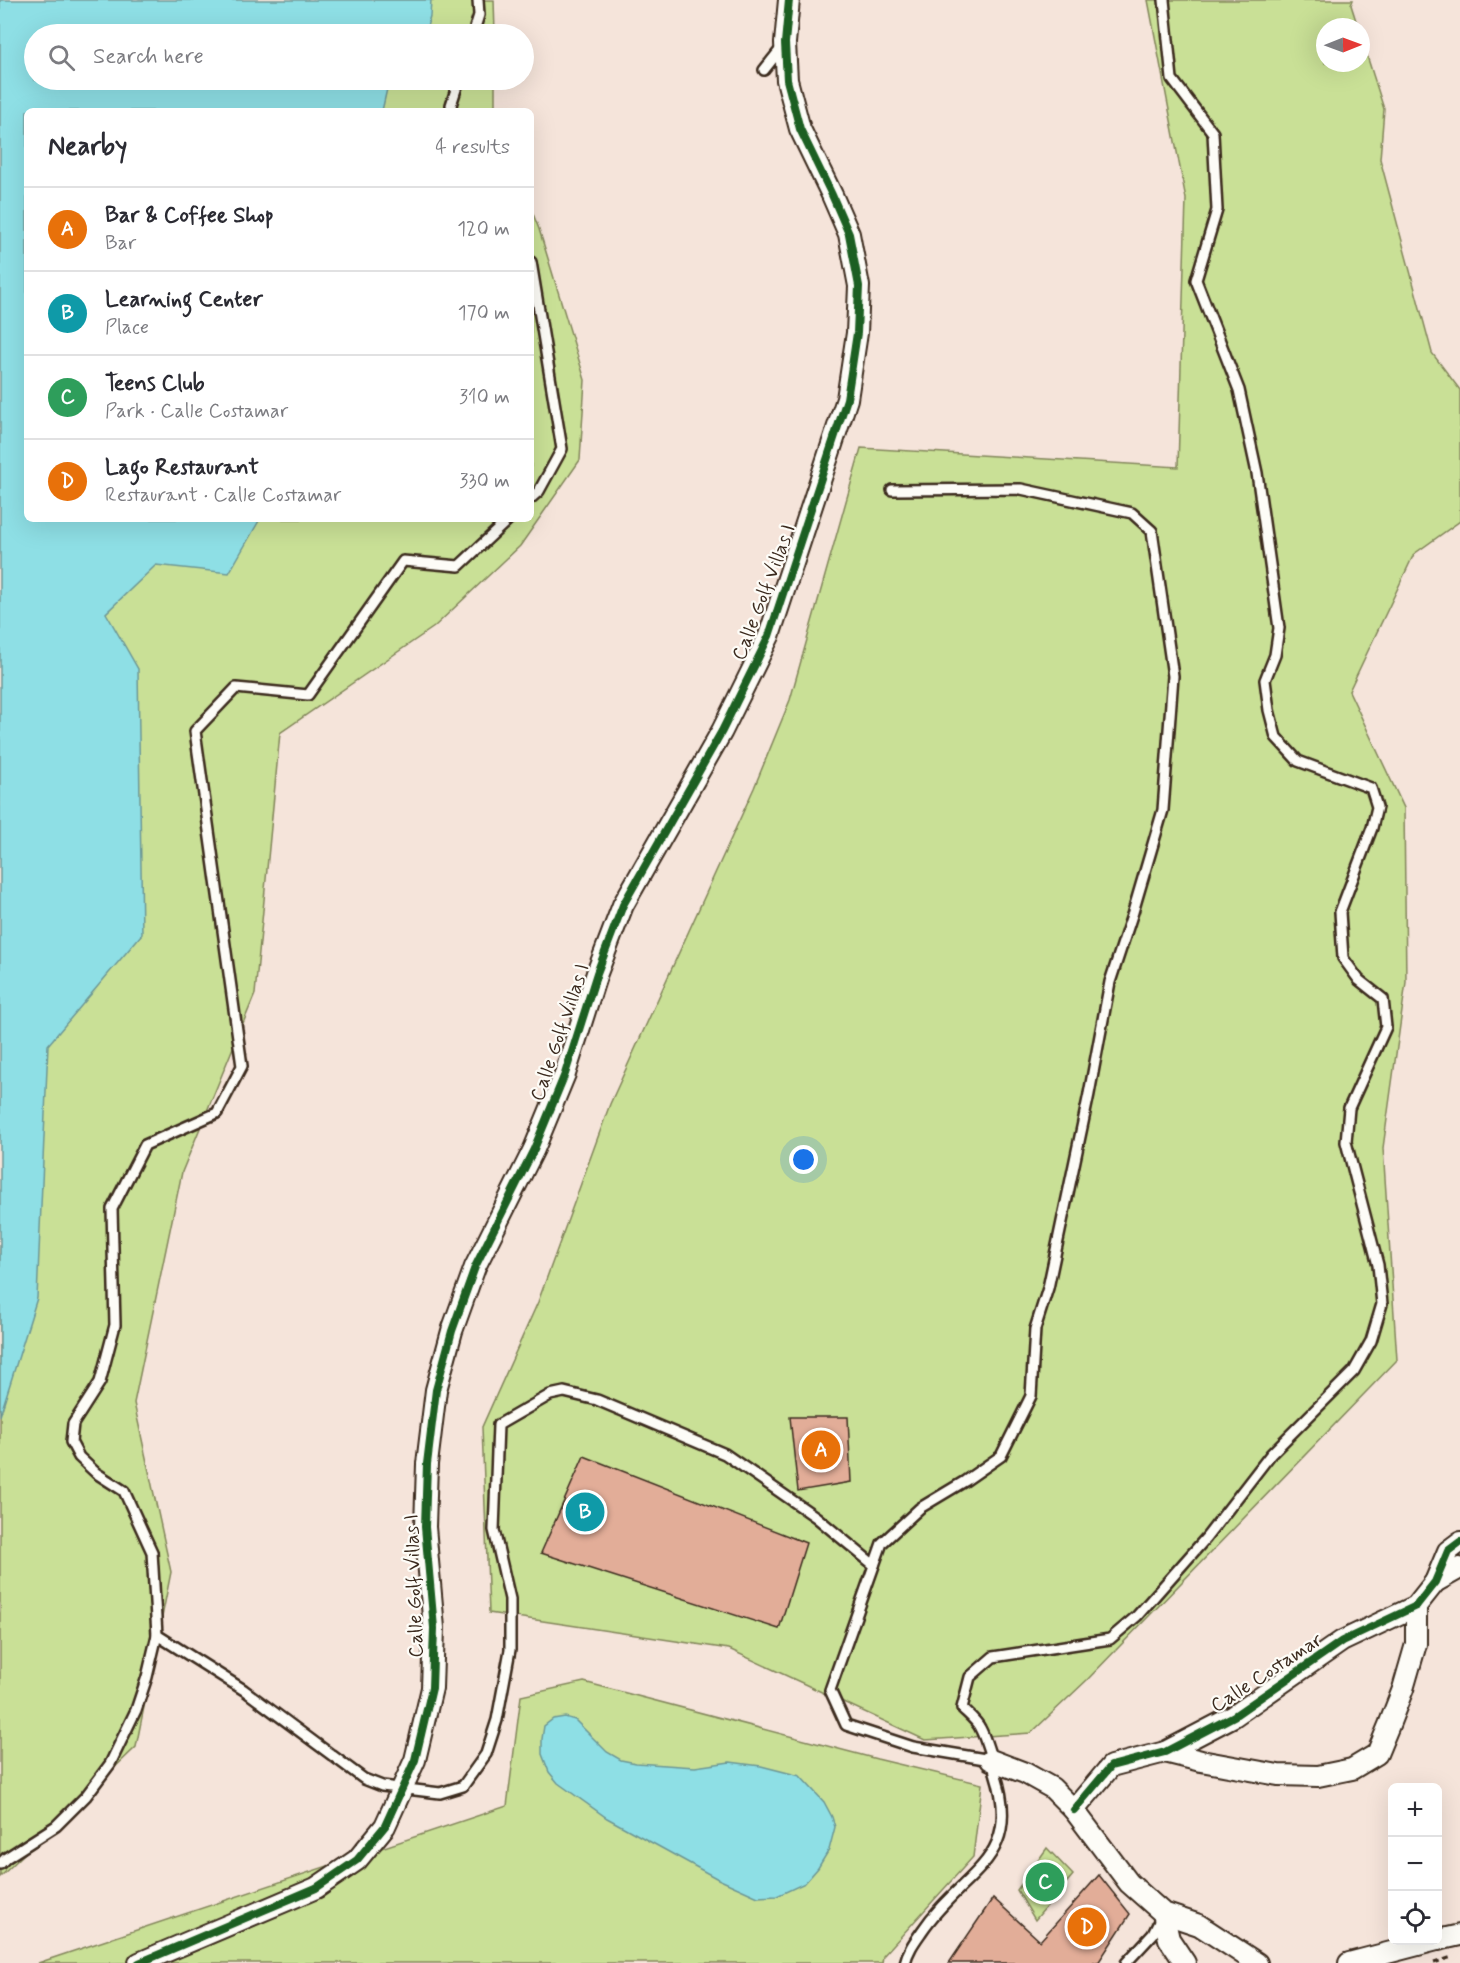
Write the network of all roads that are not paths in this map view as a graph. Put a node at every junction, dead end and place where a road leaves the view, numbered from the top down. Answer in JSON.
{"nodes":[{"id":1,"x":478,"y":0,"type":"edge"},
{"id":2,"x":789,"y":0,"type":"edge"},
{"id":3,"x":1164,"y":0,"type":"edge"},
{"id":4,"x":476,"y":24,"type":"edge"},
{"id":5,"x":785,"y":43,"type":"junction"},
{"id":6,"x":764,"y":70,"type":"dead end"},
{"id":7,"x":456,"y":90,"type":"edge"},
{"id":8,"x":452,"y":108,"type":"edge"},
{"id":9,"x":534,"y":280,"type":"edge"},
{"id":10,"x":892,"y":490,"type":"dead end"},
{"id":11,"x":534,"y":495,"type":"edge"},
{"id":12,"x":506,"y":522,"type":"edge"},
{"id":13,"x":1460,"y":1542,"type":"edge"},
{"id":14,"x":874,"y":1565,"type":"junction"},
{"id":15,"x":1460,"y":1568,"type":"edge"},
{"id":16,"x":1435,"y":1582,"type":"junction"},
{"id":17,"x":1416,"y":1606,"type":"junction"},
{"id":18,"x":157,"y":1635,"type":"junction"},
{"id":19,"x":1165,"y":1752,"type":"junction"},
{"id":20,"x":991,"y":1760,"type":"junction"},
{"id":21,"x":402,"y":1789,"type":"junction"},
{"id":22,"x":1074,"y":1810,"type":"junction"},
{"id":23,"x":0,"y":1864,"type":"edge"},
{"id":24,"x":1163,"y":1913,"type":"junction"},
{"id":25,"x":1460,"y":1935,"type":"edge"},
{"id":26,"x":1442,"y":1939,"type":"edge"},
{"id":27,"x":1419,"y":1945,"type":"edge"},
{"id":28,"x":140,"y":1963,"type":"edge"},
{"id":29,"x":905,"y":1963,"type":"edge"},
{"id":30,"x":1126,"y":1963,"type":"edge"},
{"id":31,"x":1185,"y":1963,"type":"edge"},
{"id":32,"x":1257,"y":1963,"type":"edge"},
{"id":33,"x":1353,"y":1963,"type":"edge"}],
"edges":[{"from":1,"to":4,"type":"lane"},
{"from":2,"to":5,"type":"street","name":"Calle Golf Villas I"},
{"from":3,"to":20,"type":"lane"},
{"from":5,"to":6,"type":"lane"},
{"from":5,"to":21,"type":"street","name":"Calle Golf Villas I"},
{"from":7,"to":8,"type":"lane"},
{"from":9,"to":11,"type":"lane"},
{"from":10,"to":14,"type":"lane"},
{"from":12,"to":18,"type":"lane"},
{"from":13,"to":16,"type":"street","name":"Calle Costamar"},
{"from":14,"to":20,"type":"lane"},
{"from":14,"to":21,"type":"lane"},
{"from":15,"to":16,"type":"street","name":"Calle Costamar"},
{"from":16,"to":17,"type":"street","name":"Calle Costamar"},
{"from":17,"to":19,"type":"street","name":"Calle Costamar"},
{"from":17,"to":19,"type":"street","name":"Calle Costamar"},
{"from":18,"to":21,"type":"lane"},
{"from":18,"to":23,"type":"lane"},
{"from":19,"to":22,"type":"street","name":"Calle Costamar"},
{"from":20,"to":22,"type":"street"},
{"from":20,"to":29,"type":"lane"},
{"from":21,"to":28,"type":"street","name":"Calle Golf Villas I"},
{"from":22,"to":24,"type":"street"},
{"from":24,"to":30,"type":"lane"},
{"from":24,"to":31,"type":"street"},
{"from":24,"to":32,"type":"street"},
{"from":25,"to":26,"type":"street"},
{"from":27,"to":33,"type":"street"}]}
